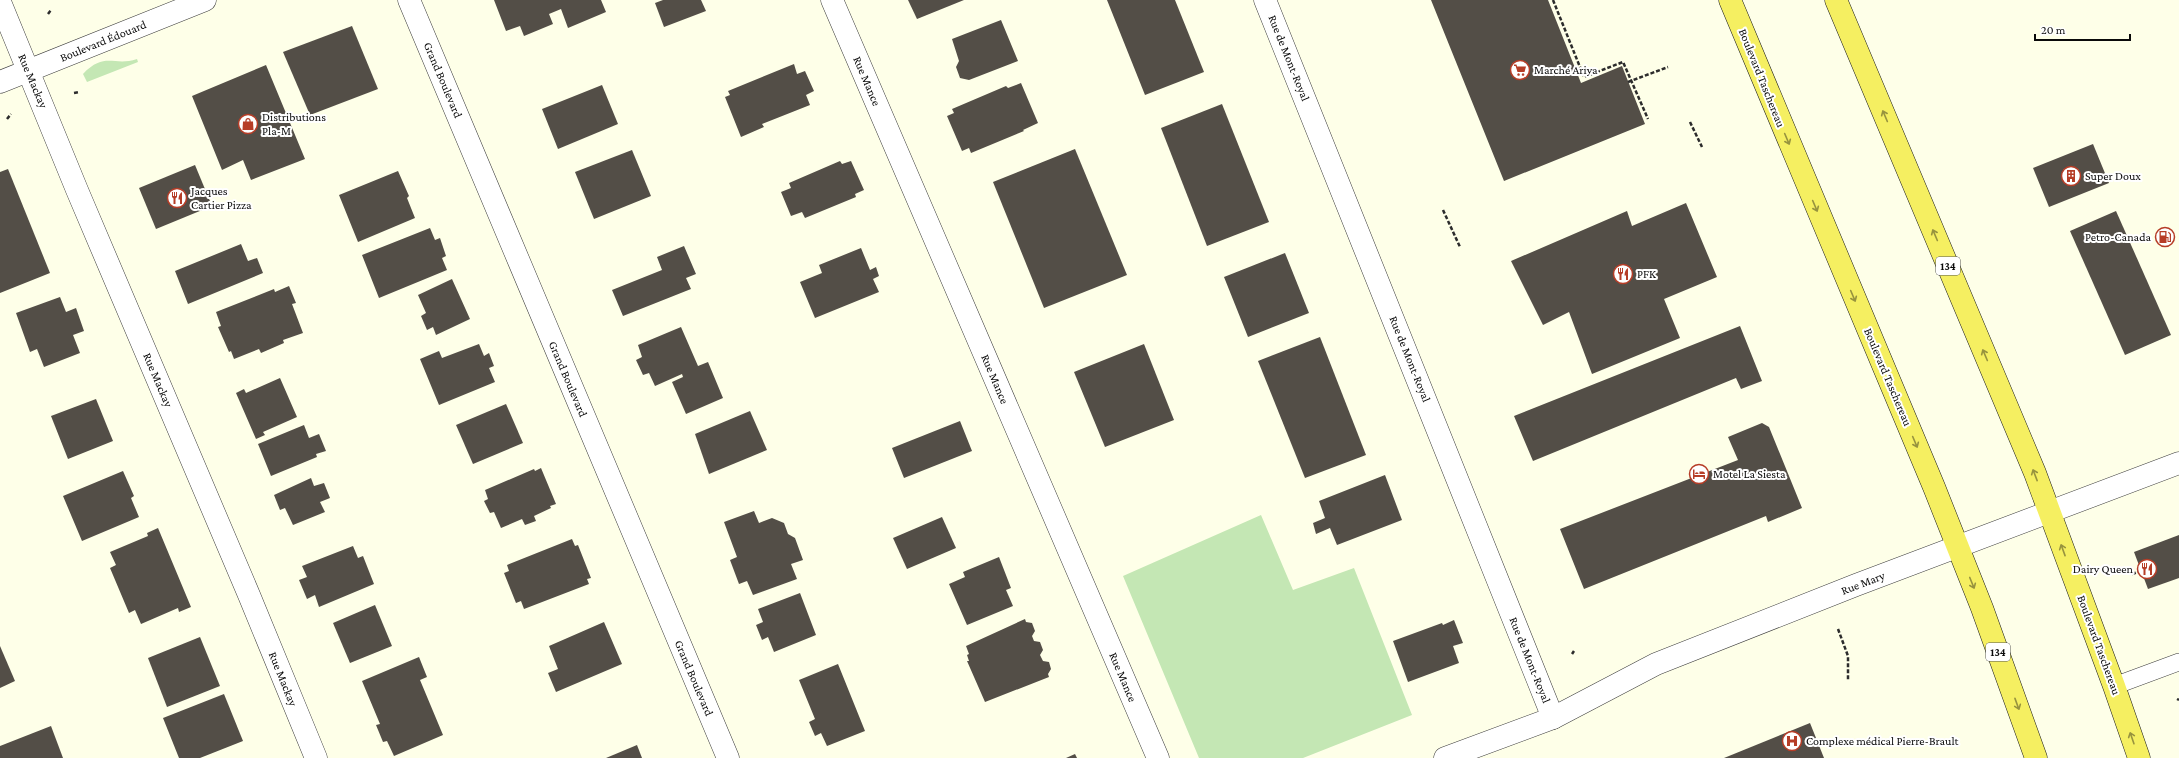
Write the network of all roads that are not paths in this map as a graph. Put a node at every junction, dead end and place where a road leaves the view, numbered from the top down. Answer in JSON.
{"nodes":[{"id":1,"x":205,"y":0,"type":"edge"},
{"id":2,"x":409,"y":0,"type":"edge"},
{"id":3,"x":832,"y":0,"type":"edge"},
{"id":4,"x":1265,"y":0,"type":"edge"},
{"id":5,"x":1730,"y":0,"type":"edge"},
{"id":6,"x":1836,"y":0,"type":"edge"},
{"id":7,"x":0,"y":2,"type":"edge"},
{"id":8,"x":29,"y":71,"type":"junction"},
{"id":9,"x":0,"y":82,"type":"edge"},
{"id":10,"x":2179,"y":463,"type":"edge"},
{"id":11,"x":2049,"y":512,"type":"junction"},
{"id":12,"x":1958,"y":546,"type":"junction"},
{"id":13,"x":2179,"y":662,"type":"edge"},
{"id":14,"x":2114,"y":686,"type":"junction"},
{"id":15,"x":1553,"y":718,"type":"junction"},
{"id":16,"x":316,"y":758,"type":"edge"},
{"id":17,"x":728,"y":758,"type":"edge"},
{"id":18,"x":1158,"y":758,"type":"edge"},
{"id":19,"x":1445,"y":758,"type":"edge"},
{"id":20,"x":2036,"y":758,"type":"edge"},
{"id":21,"x":2139,"y":758,"type":"edge"}],
"edges":[{"from":1,"to":8,"type":"street","name":"Boulevard Édouard"},
{"from":2,"to":17,"type":"street","name":"Grand Boulevard"},
{"from":3,"to":18,"type":"street","name":"Rue Mance"},
{"from":4,"to":15,"type":"street","name":"Rue de Mont-Royal"},
{"from":5,"to":12,"type":"main road","name":"Boulevard Taschereau","number":"134","one_way":true},
{"from":11,"to":6,"type":"main road","name":"Boulevard Taschereau","number":"134","one_way":true},
{"from":7,"to":8,"type":"street","name":"Rue Mackay"},
{"from":8,"to":9,"type":"street","name":"Boulevard Édouard"},
{"from":8,"to":16,"type":"street","name":"Rue Mackay"},
{"from":10,"to":11,"type":"street","name":"Rue Mary"},
{"from":11,"to":12,"type":"street","name":"Rue Mary"},
{"from":14,"to":11,"type":"main road","name":"Boulevard Taschereau","number":"134","one_way":true},
{"from":12,"to":15,"type":"street","name":"Rue Mary"},
{"from":12,"to":20,"type":"main road","name":"Boulevard Taschereau","number":"134","one_way":true},
{"from":13,"to":14,"type":"lane"},
{"from":21,"to":14,"type":"main road","name":"Boulevard Taschereau","number":"134","one_way":true},
{"from":15,"to":19,"type":"street","name":"Rue Mary"}]}
